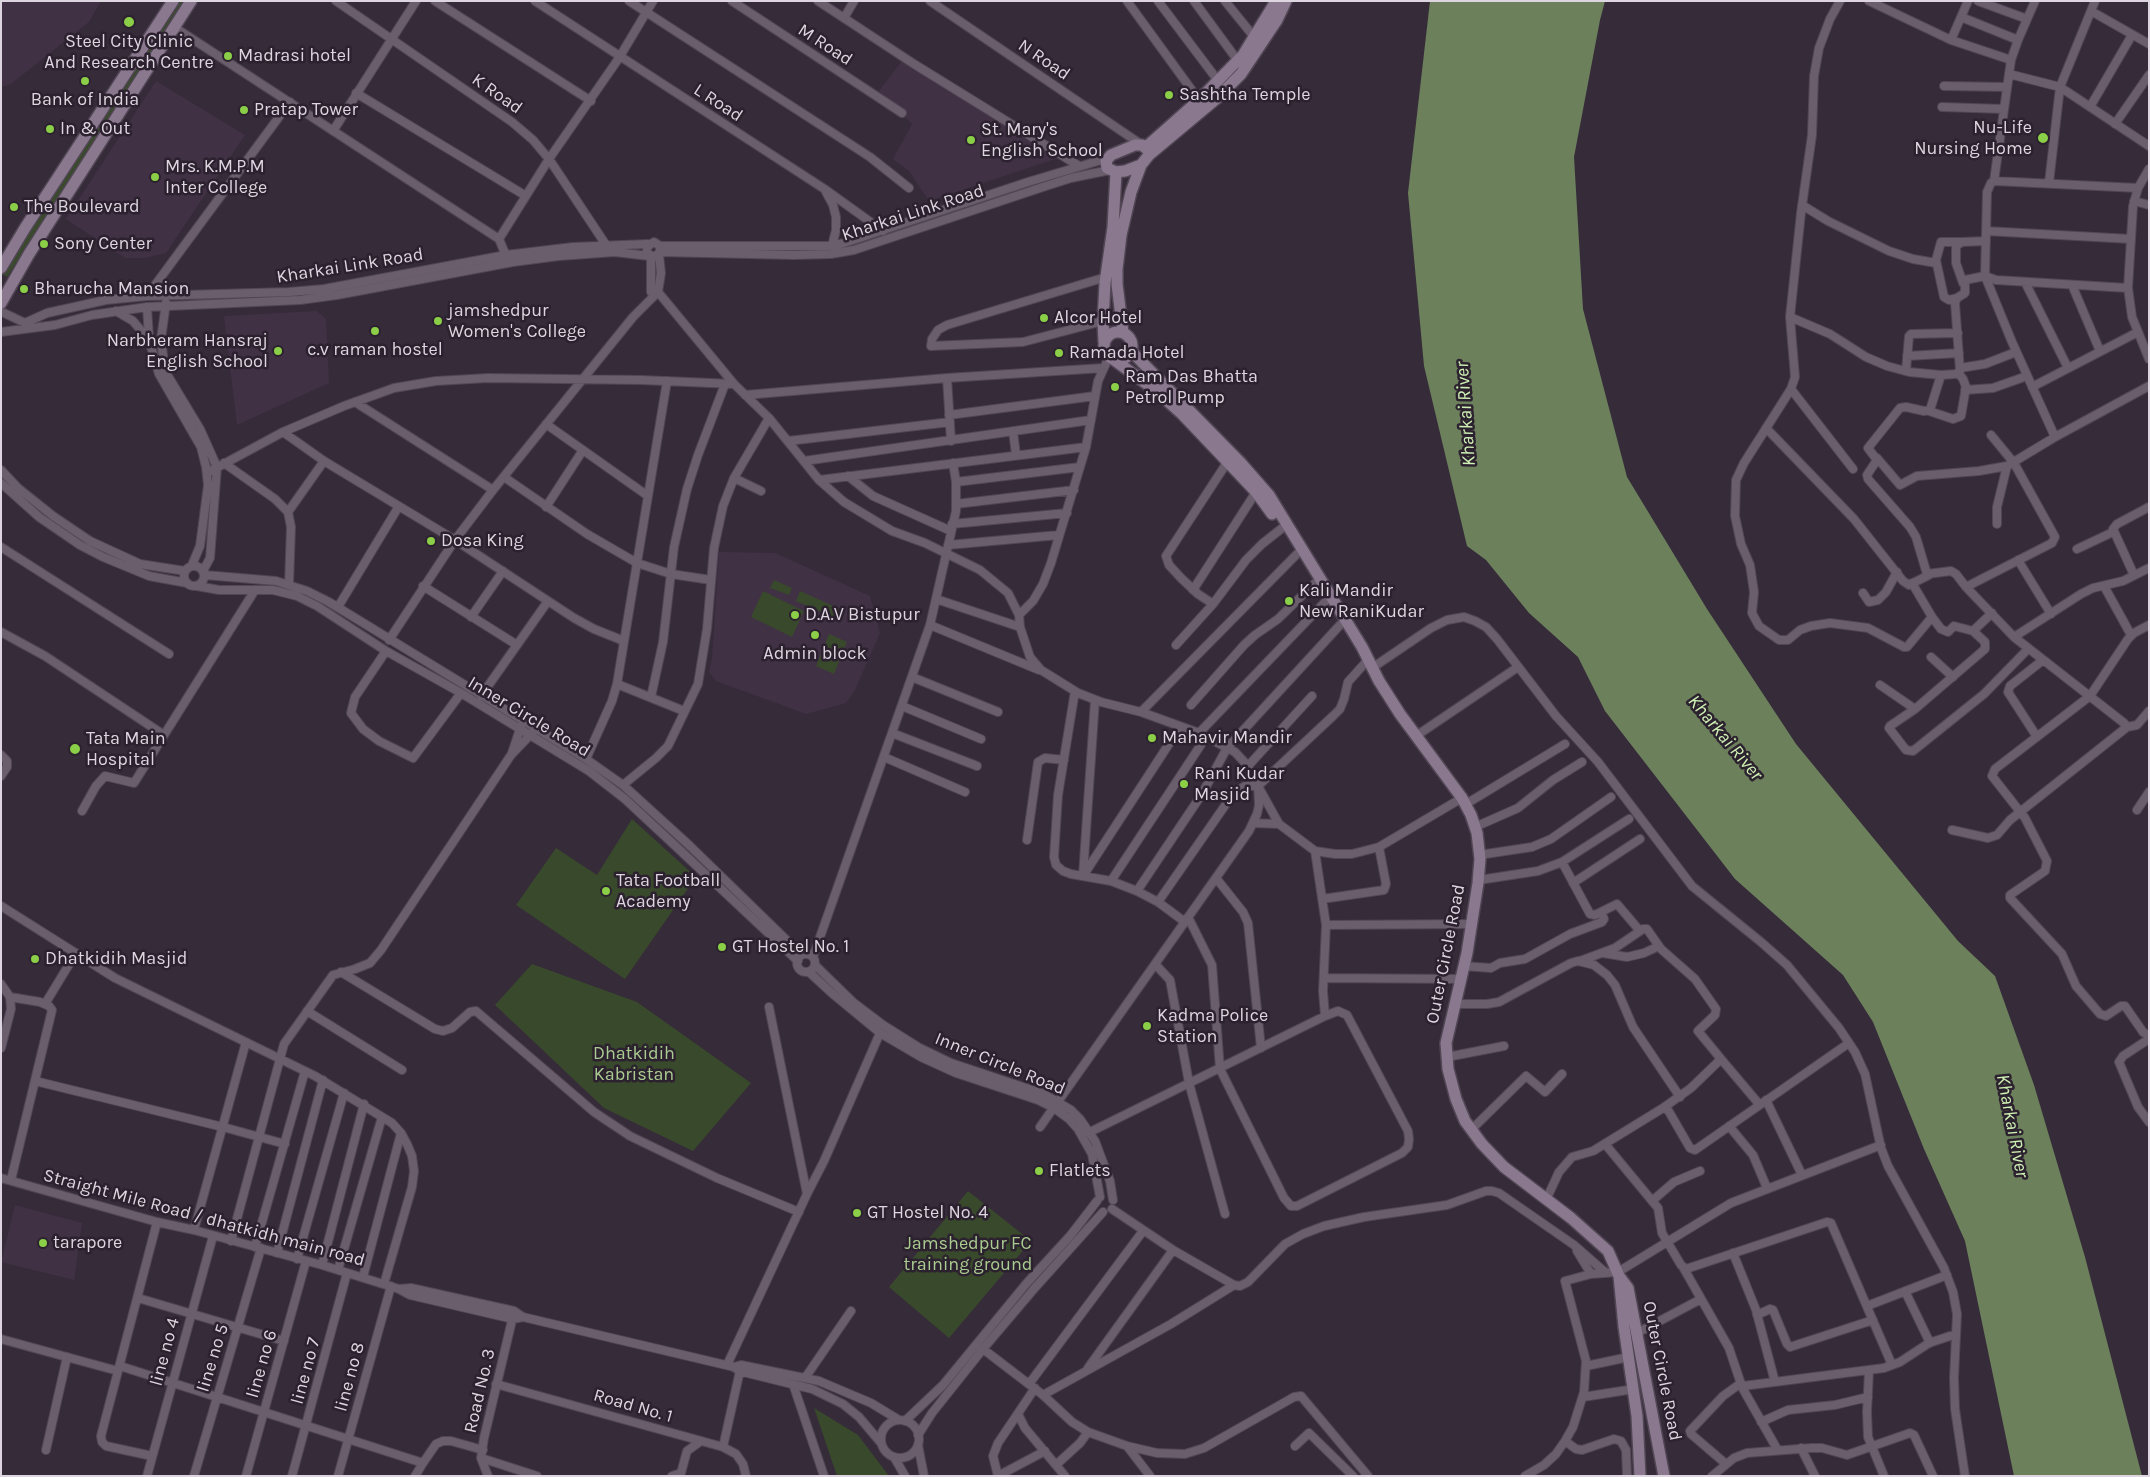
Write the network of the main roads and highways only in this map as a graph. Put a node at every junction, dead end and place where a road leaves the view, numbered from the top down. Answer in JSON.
{"nodes":[{"id":1,"x":173,"y":1,"type":"edge"},
{"id":2,"x":191,"y":1,"type":"edge"},
{"id":3,"x":1276,"y":1,"type":"edge"},
{"id":4,"x":1286,"y":1,"type":"edge"},
{"id":5,"x":1145,"y":149,"type":"junction"},
{"id":6,"x":1141,"y":165,"type":"junction"},
{"id":7,"x":1113,"y":171,"type":"junction"},
{"id":8,"x":1,"y":268,"type":"edge"},
{"id":9,"x":1,"y":302,"type":"edge"},
{"id":10,"x":1122,"y":333,"type":"junction"},
{"id":11,"x":1104,"y":342,"type":"junction"},
{"id":12,"x":1131,"y":351,"type":"junction"},
{"id":13,"x":1111,"y":358,"type":"junction"},
{"id":14,"x":1287,"y":530,"type":"junction"},
{"id":15,"x":1369,"y":665,"type":"junction"},
{"id":16,"x":1619,"y":1274,"type":"junction"},
{"id":17,"x":1640,"y":1476,"type":"edge"},
{"id":18,"x":1664,"y":1476,"type":"edge"}],
"edges":[{"from":1,"to":8,"type":"main road"},
{"from":2,"to":9,"type":"main road"},
{"from":3,"to":5,"type":"main road"},
{"from":4,"to":5,"type":"main road"},
{"from":5,"to":6,"type":"main road"},
{"from":5,"to":7,"type":"main road"},
{"from":6,"to":7,"type":"main road"},
{"from":6,"to":10,"type":"main road"},
{"from":7,"to":11,"type":"main road"},
{"from":10,"to":11,"type":"main road"},
{"from":10,"to":12,"type":"main road"},
{"from":11,"to":13,"type":"main road"},
{"from":12,"to":13,"type":"main road"},
{"from":12,"to":14,"type":"main road"},
{"from":13,"to":14,"type":"main road"},
{"from":14,"to":15,"type":"main road","name":"Outer Circle Road"},
{"from":14,"to":15,"type":"main road"},
{"from":15,"to":16,"type":"main road","name":"Outer Circle Road"},
{"from":16,"to":17,"type":"main road","name":"Outer Circle Road"},
{"from":16,"to":18,"type":"main road","name":"Outer Circle Road"}]}
